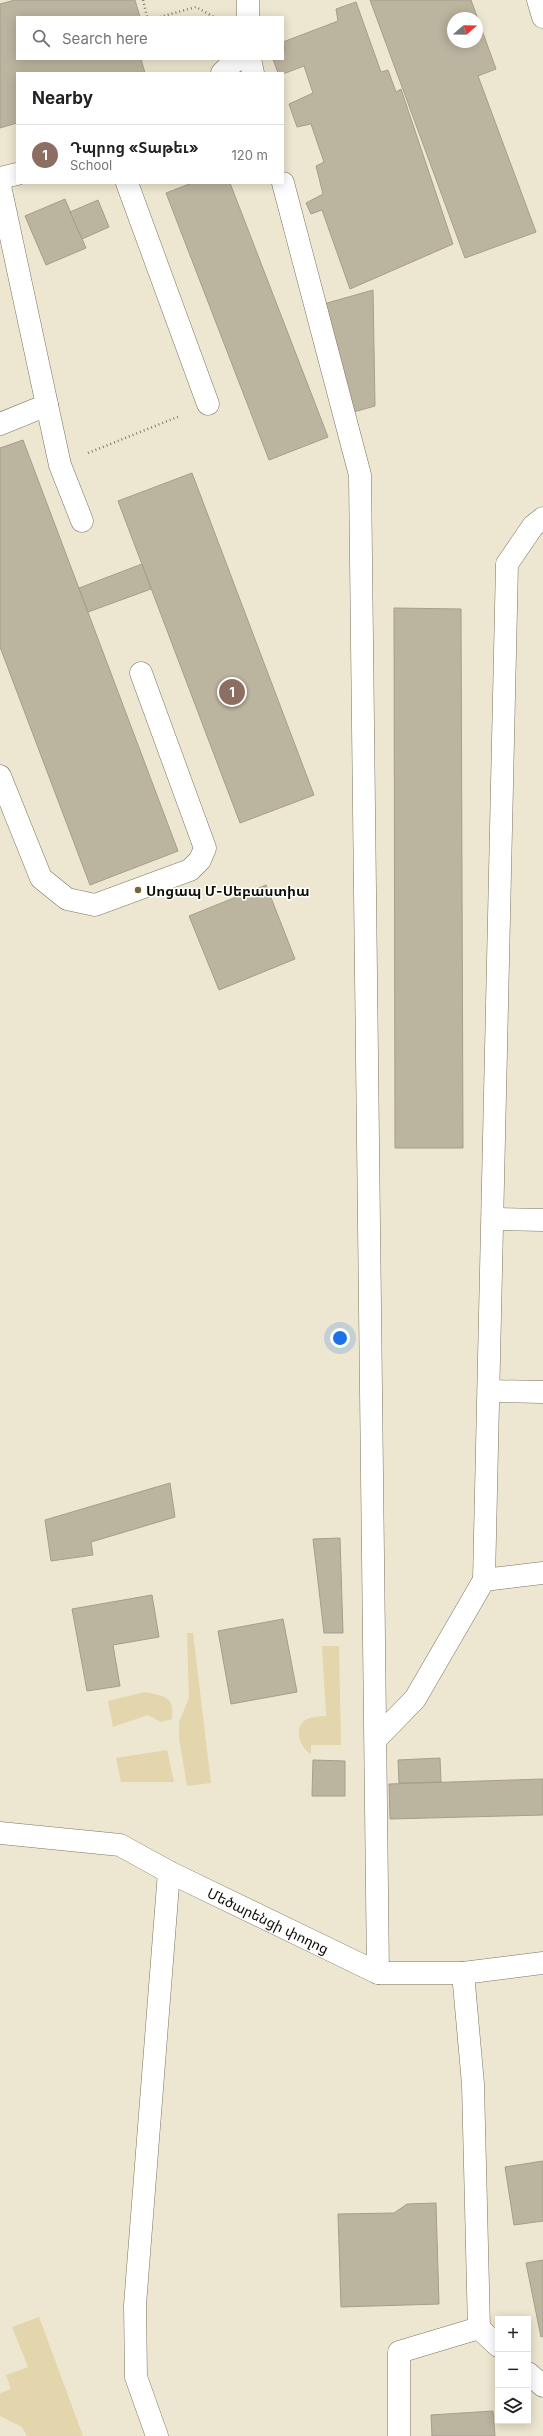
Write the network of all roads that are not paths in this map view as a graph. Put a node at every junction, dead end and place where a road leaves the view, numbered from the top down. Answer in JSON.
{"nodes":[{"id":1,"x":248,"y":0,"type":"edge"},
{"id":2,"x":538,"y":0,"type":"edge"},
{"id":3,"x":248,"y":16,"type":"edge"},
{"id":4,"x":543,"y":17,"type":"edge"},
{"id":5,"x":236,"y":60,"type":"edge"},
{"id":6,"x":250,"y":60,"type":"edge"},
{"id":7,"x":223,"y":72,"type":"edge"},
{"id":8,"x":254,"y":72,"type":"edge"},
{"id":9,"x":16,"y":174,"type":"edge"},
{"id":10,"x":0,"y":178,"type":"edge"},
{"id":11,"x":127,"y":184,"type":"edge"},
{"id":12,"x":283,"y":184,"type":"edge"},
{"id":13,"x":0,"y":186,"type":"edge"},
{"id":14,"x":208,"y":404,"type":"road end"},
{"id":15,"x":47,"y":405,"type":"junction"},
{"id":16,"x":0,"y":424,"type":"edge"},
{"id":17,"x":543,"y":518,"type":"edge"},
{"id":18,"x":82,"y":520,"type":"dead end"},
{"id":19,"x":141,"y":673,"type":"dead end"},
{"id":20,"x":0,"y":776,"type":"edge"},
{"id":21,"x":494,"y":1219,"type":"junction"},
{"id":22,"x":543,"y":1220,"type":"edge"},
{"id":23,"x":489,"y":1391,"type":"junction"},
{"id":24,"x":543,"y":1392,"type":"edge"},
{"id":25,"x":543,"y":1573,"type":"edge"},
{"id":26,"x":484,"y":1580,"type":"junction"},
{"id":27,"x":376,"y":1739,"type":"junction"},
{"id":28,"x":0,"y":1833,"type":"edge"},
{"id":29,"x":169,"y":1872,"type":"junction"},
{"id":30,"x":543,"y":1963,"type":"edge"},
{"id":31,"x":378,"y":1973,"type":"junction"},
{"id":32,"x":463,"y":1973,"type":"junction"},
{"id":33,"x":479,"y":2328,"type":"junction"},
{"id":34,"x":495,"y":2343,"type":"edge"},
{"id":35,"x":531,"y":2376,"type":"edge"},
{"id":36,"x":543,"y":2386,"type":"edge"},
{"id":37,"x":157,"y":2436,"type":"edge"},
{"id":38,"x":399,"y":2436,"type":"edge"}],
"edges":[{"from":1,"to":3,"type":"street"},
{"from":2,"to":4,"type":"street"},
{"from":5,"to":7,"type":"street"},
{"from":6,"to":8,"type":"street"},
{"from":9,"to":10,"type":"street"},
{"from":11,"to":14,"type":"street"},
{"from":12,"to":27,"type":"street"},
{"from":13,"to":15,"type":"street"},
{"from":15,"to":16,"type":"street"},
{"from":15,"to":18,"type":"street"},
{"from":17,"to":21,"type":"street"},
{"from":19,"to":20,"type":"street"},
{"from":21,"to":22,"type":"street"},
{"from":21,"to":23,"type":"street"},
{"from":23,"to":24,"type":"street"},
{"from":23,"to":26,"type":"street"},
{"from":25,"to":26,"type":"street"},
{"from":26,"to":27,"type":"street"},
{"from":27,"to":31,"type":"street"},
{"from":28,"to":29,"type":"street","name":"Մեծարենցի փողոց"},
{"from":29,"to":31,"type":"street","name":"Մեծարենցի փողոց"},
{"from":29,"to":37,"type":"street"},
{"from":30,"to":32,"type":"street","name":"Մեծարենցի փողոց"},
{"from":31,"to":32,"type":"street","name":"Մեծարենցի փողոց"},
{"from":32,"to":33,"type":"street"},
{"from":33,"to":34,"type":"street"},
{"from":33,"to":38,"type":"street"},
{"from":35,"to":36,"type":"street"}]}
